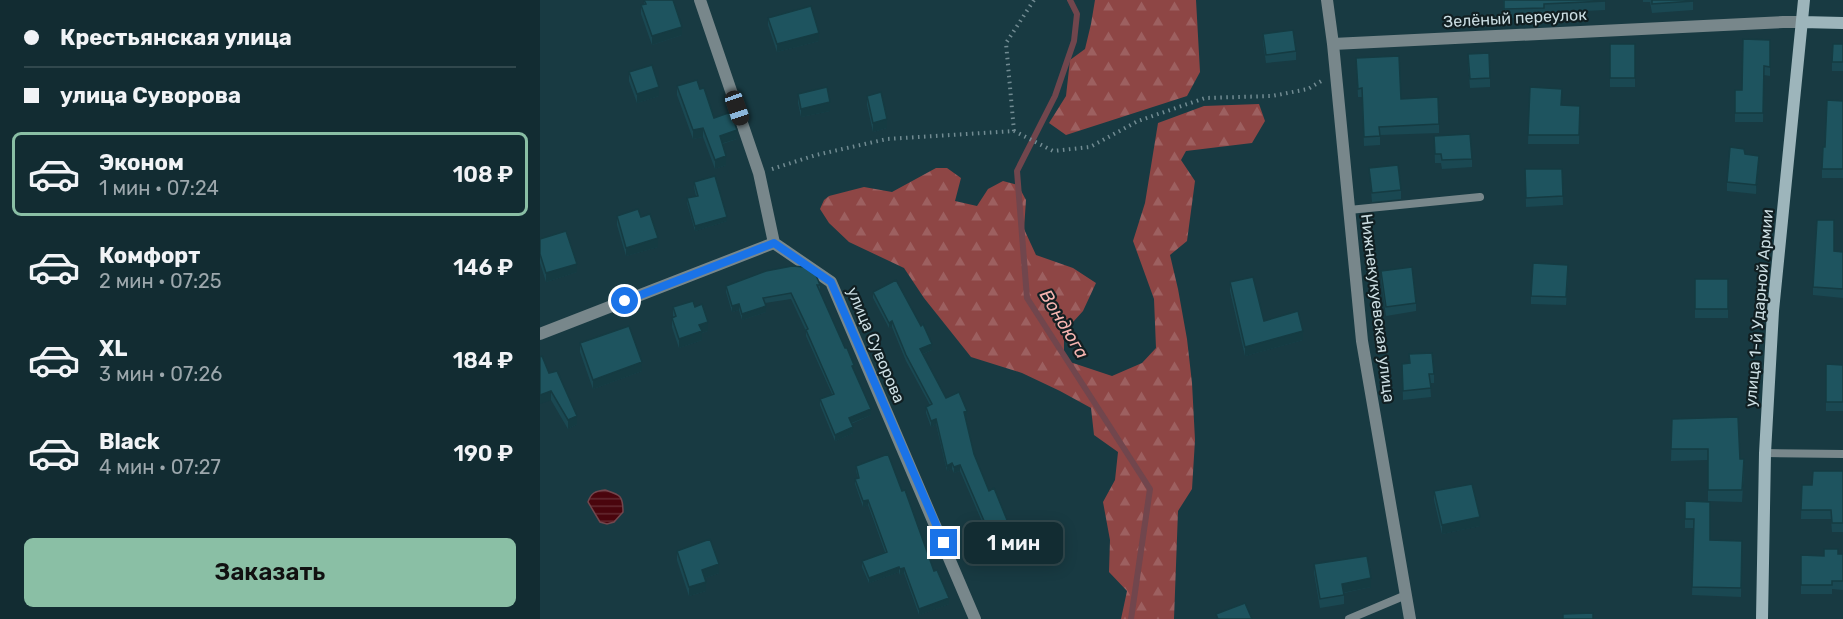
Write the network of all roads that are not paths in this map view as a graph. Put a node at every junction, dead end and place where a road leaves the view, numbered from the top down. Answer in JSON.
{"nodes":[{"id":1,"x":700,"y":0,"type":"edge"},
{"id":2,"x":1327,"y":0,"type":"edge"},
{"id":3,"x":1804,"y":0,"type":"edge"},
{"id":4,"x":1802,"y":22,"type":"junction"},
{"id":5,"x":1843,"y":23,"type":"edge"},
{"id":6,"x":1333,"y":44,"type":"junction"},
{"id":7,"x":1480,"y":197,"type":"dead end"},
{"id":8,"x":1349,"y":210,"type":"junction"},
{"id":9,"x":774,"y":243,"type":"junction"},
{"id":10,"x":540,"y":334,"type":"edge"},
{"id":11,"x":1765,"y":453,"type":"junction"},
{"id":12,"x":1843,"y":454,"type":"edge"},
{"id":13,"x":1406,"y":595,"type":"junction"},
{"id":14,"x":975,"y":619,"type":"edge"},
{"id":15,"x":1349,"y":619,"type":"edge"},
{"id":16,"x":1410,"y":619,"type":"edge"},
{"id":17,"x":1762,"y":619,"type":"edge"}],
"edges":[{"from":1,"to":9,"type":"street"},
{"from":2,"to":6,"type":"street","name":"Нижнекукуевская улица"},
{"from":3,"to":4,"type":"main road","name":"улица 1-й Ударной Армии"},
{"from":4,"to":5,"type":"main road","name":"Зелёный переулок"},
{"from":4,"to":6,"type":"street","name":"Зелёный переулок"},
{"from":4,"to":11,"type":"main road","name":"улица 1-й Ударной Армии"},
{"from":6,"to":8,"type":"street","name":"Нижнекукуевская улица"},
{"from":7,"to":8,"type":"lane"},
{"from":8,"to":13,"type":"street","name":"Нижнекукуевская улица"},
{"from":9,"to":10,"type":"street"},
{"from":9,"to":14,"type":"street","name":"улица Суворова"},
{"from":11,"to":12,"type":"lane"},
{"from":11,"to":17,"type":"main road","name":"улица 1-й Ударной Армии"},
{"from":13,"to":15,"type":"lane"},
{"from":13,"to":16,"type":"street","name":"Нижнекукуевская улица"}]}
